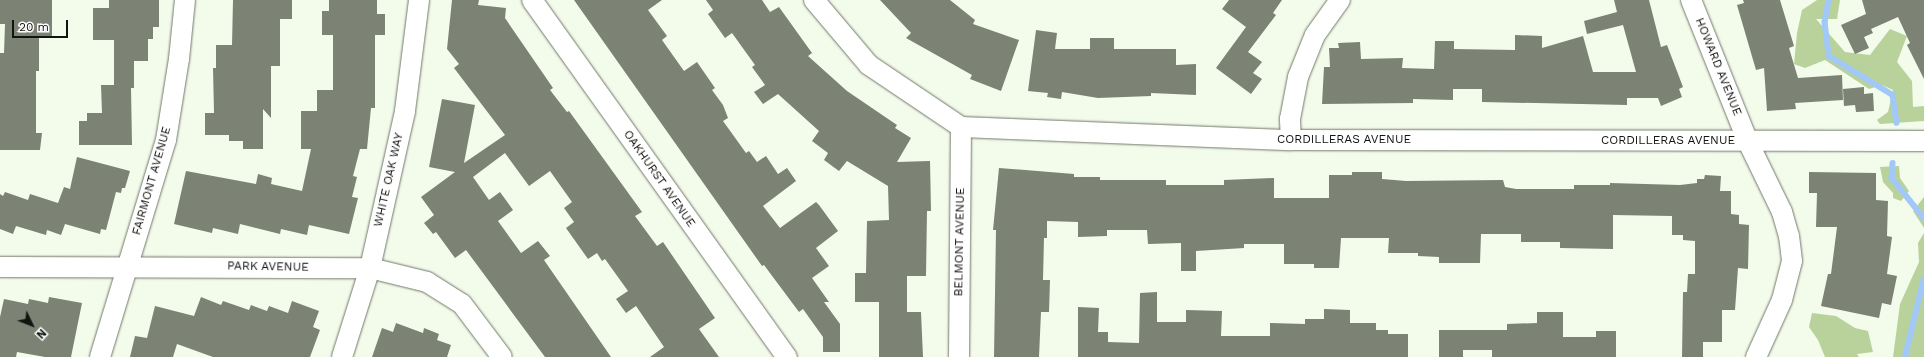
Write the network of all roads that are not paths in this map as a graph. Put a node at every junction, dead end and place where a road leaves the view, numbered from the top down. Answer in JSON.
{"nodes":[{"id":1,"x":185,"y":0,"type":"edge"},
{"id":2,"x":419,"y":0,"type":"edge"},
{"id":3,"x":532,"y":0,"type":"edge"},
{"id":4,"x":814,"y":0,"type":"edge"},
{"id":5,"x":1340,"y":0,"type":"edge"},
{"id":6,"x":1691,"y":0,"type":"edge"},
{"id":7,"x":961,"y":127,"type":"junction"},
{"id":8,"x":1291,"y":140,"type":"junction"},
{"id":9,"x":1924,"y":141,"type":"edge"},
{"id":10,"x":1748,"y":142,"type":"junction"},
{"id":11,"x":128,"y":266,"type":"junction"},
{"id":12,"x":0,"y":267,"type":"edge"},
{"id":13,"x":370,"y":268,"type":"junction"},
{"id":14,"x":100,"y":357,"type":"edge"},
{"id":15,"x":342,"y":357,"type":"edge"},
{"id":16,"x":502,"y":357,"type":"edge"},
{"id":17,"x":787,"y":357,"type":"edge"},
{"id":18,"x":959,"y":357,"type":"edge"},
{"id":19,"x":1756,"y":357,"type":"edge"}],
"edges":[{"from":1,"to":11,"type":"street","name":"FAIRMONT AVENUE"},
{"from":2,"to":13,"type":"street","name":"WHITE OAK WAY"},
{"from":3,"to":17,"type":"street","name":"OAKHURST AVENUE"},
{"from":4,"to":7,"type":"street"},
{"from":5,"to":8,"type":"street"},
{"from":6,"to":10,"type":"street","name":"HOWARD AVENUE"},
{"from":7,"to":8,"type":"street","name":"CORDILLERAS AVENUE"},
{"from":7,"to":18,"type":"street","name":"BELMONT AVENUE"},
{"from":8,"to":10,"type":"street","name":"CORDILLERAS AVENUE"},
{"from":9,"to":10,"type":"street","name":"CORDILLERAS AVENUE"},
{"from":10,"to":19,"type":"street","name":"HOWARD AVENUE"},
{"from":11,"to":12,"type":"street","name":"PARK AVENUE"},
{"from":11,"to":13,"type":"street","name":"PARK AVENUE"},
{"from":11,"to":14,"type":"street","name":"FAIRMONT AVENUE"},
{"from":13,"to":15,"type":"street","name":"WHITE OAK WAY"},
{"from":13,"to":16,"type":"street","name":"PARK AVENUE"}]}
